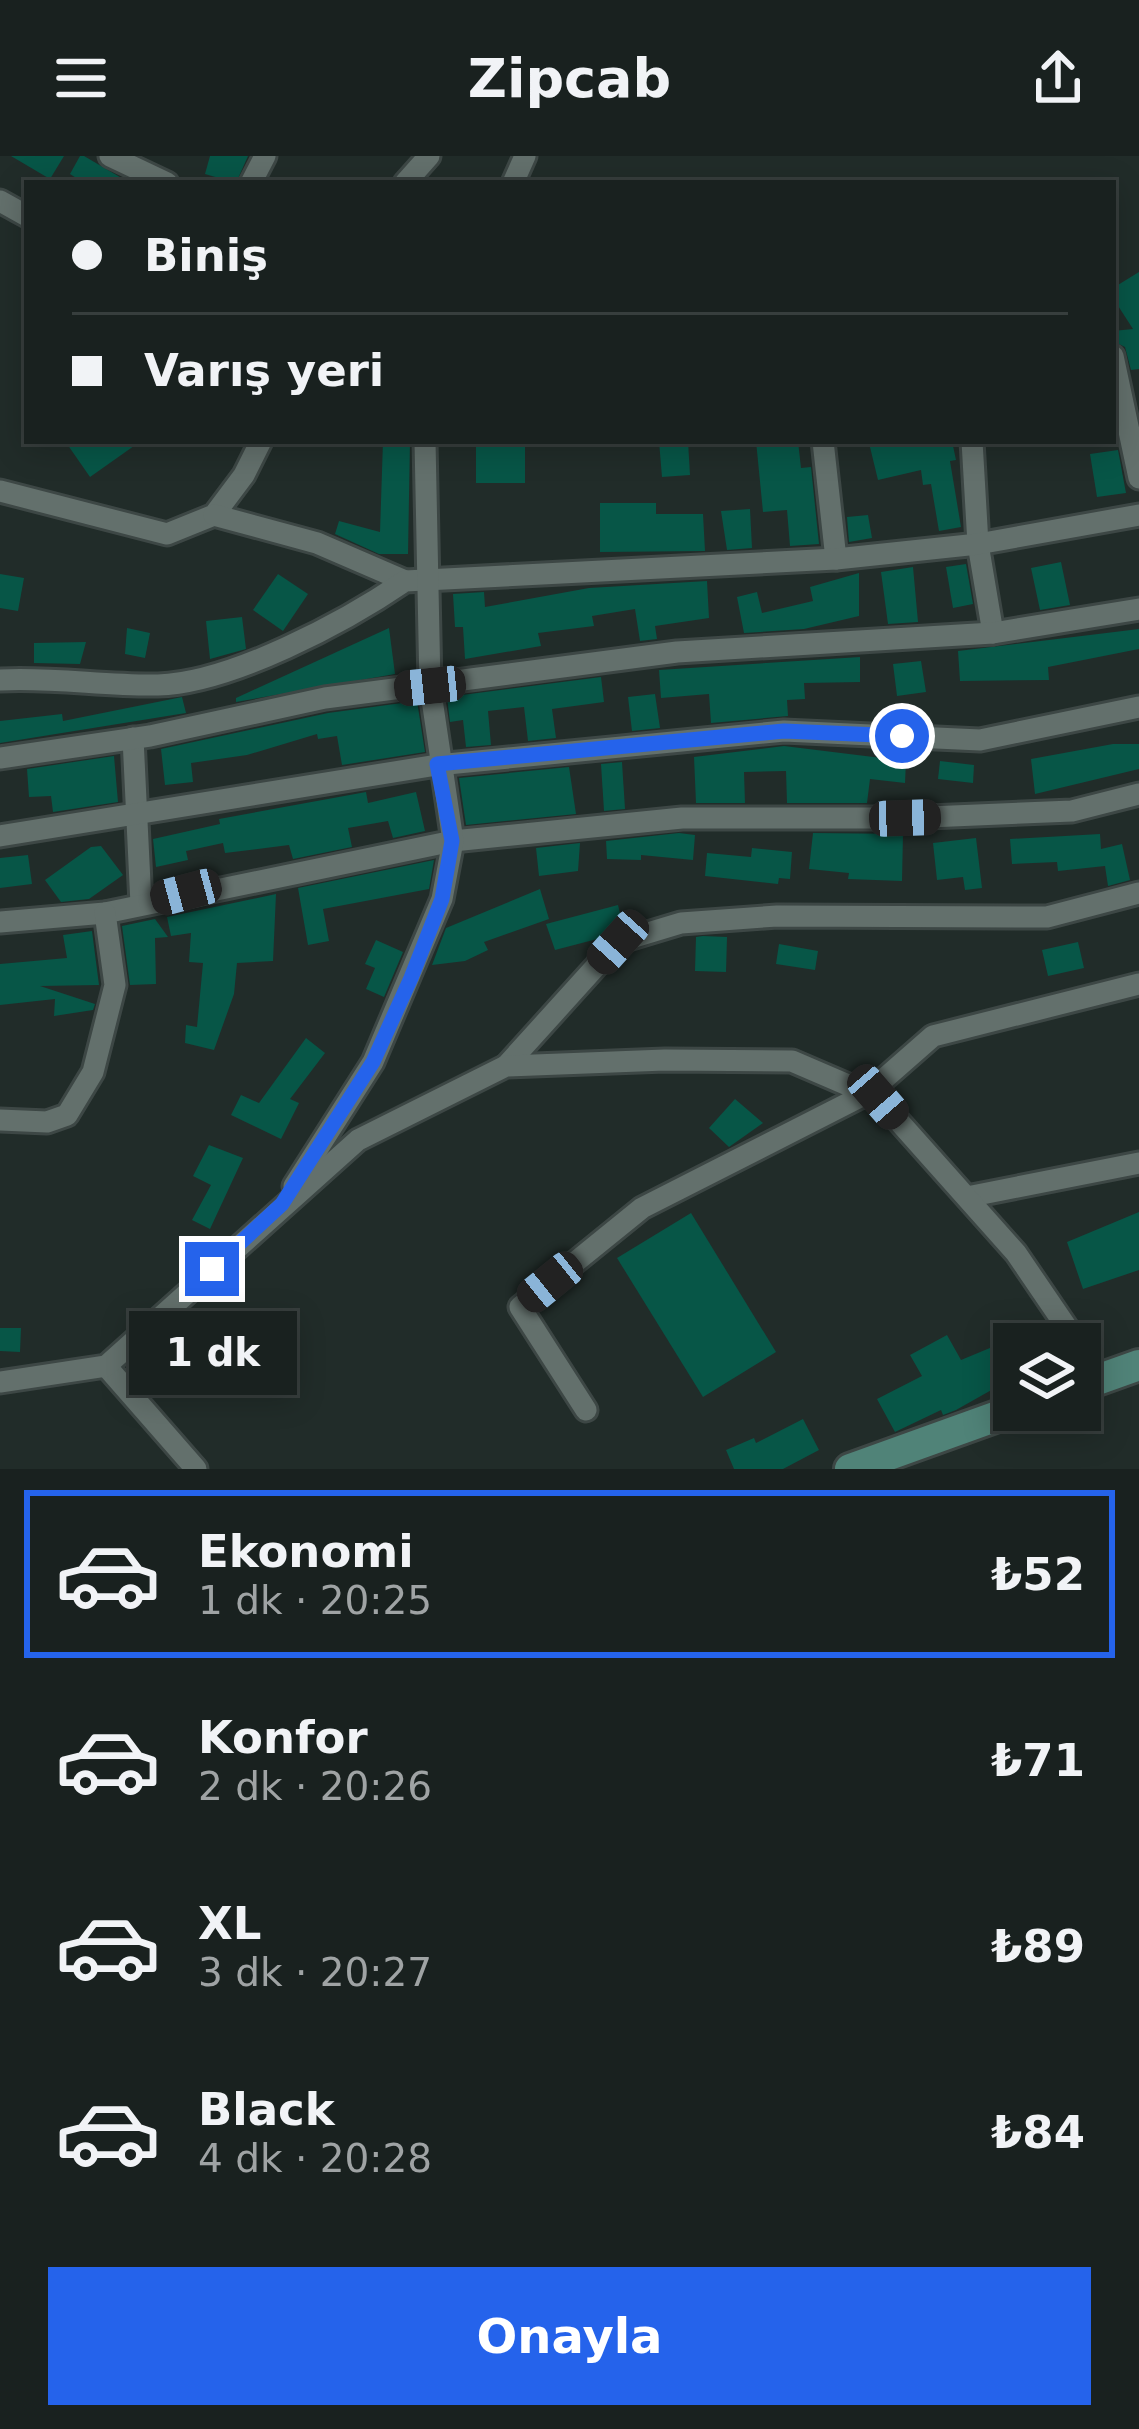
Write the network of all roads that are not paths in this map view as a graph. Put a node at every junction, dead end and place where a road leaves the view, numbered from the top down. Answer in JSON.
{"nodes":[{"id":1,"x":110,"y":156,"type":"edge"},
{"id":2,"x":429,"y":156,"type":"edge"},
{"id":3,"x":161,"y":180,"type":"edge"},
{"id":4,"x":408,"y":180,"type":"edge"},
{"id":5,"x":1116,"y":370,"type":"edge"},
{"id":6,"x":260,"y":444,"type":"edge"},
{"id":7,"x":425,"y":444,"type":"edge"},
{"id":8,"x":823,"y":444,"type":"edge"},
{"id":9,"x":972,"y":444,"type":"edge"},
{"id":10,"x":1139,"y":478,"type":"edge"},
{"id":11,"x":0,"y":491,"type":"edge"},
{"id":12,"x":214,"y":515,"type":"junction"},
{"id":13,"x":1139,"y":515,"type":"edge"},
{"id":14,"x":978,"y":544,"type":"junction"},
{"id":15,"x":836,"y":559,"type":"junction"},
{"id":16,"x":416,"y":580,"type":"junction"},
{"id":17,"x":1139,"y":609,"type":"edge"},
{"id":18,"x":993,"y":633,"type":"junction"},
{"id":19,"x":0,"y":680,"type":"edge"},
{"id":20,"x":430,"y":686,"type":"junction"},
{"id":21,"x":1139,"y":707,"type":"edge"},
{"id":22,"x":133,"y":738,"type":"junction"},
{"id":23,"x":0,"y":758,"type":"edge"},
{"id":24,"x":437,"y":764,"type":"junction"},
{"id":25,"x":1139,"y":794,"type":"edge"},
{"id":26,"x":135,"y":818,"type":"junction"},
{"id":27,"x":0,"y":836,"type":"edge"},
{"id":28,"x":452,"y":841,"type":"junction"},
{"id":29,"x":1139,"y":893,"type":"edge"},
{"id":30,"x":140,"y":904,"type":"junction"},
{"id":31,"x":105,"y":914,"type":"junction"},
{"id":32,"x":0,"y":922,"type":"edge"},
{"id":33,"x":1139,"y":984,"type":"edge"},
{"id":34,"x":506,"y":1066,"type":"junction"},
{"id":35,"x":868,"y":1093,"type":"junction"},
{"id":36,"x":0,"y":1120,"type":"edge"},
{"id":37,"x":1139,"y":1163,"type":"edge"},
{"id":38,"x":967,"y":1197,"type":"junction"},
{"id":39,"x":282,"y":1204,"type":"junction"},
{"id":40,"x":1063,"y":1323,"type":"edge"},
{"id":41,"x":1139,"y":1365,"type":"edge"},
{"id":42,"x":106,"y":1366,"type":"junction"},
{"id":43,"x":1101,"y":1378,"type":"edge"},
{"id":44,"x":0,"y":1382,"type":"edge"},
{"id":45,"x":586,"y":1410,"type":"dead end"},
{"id":46,"x":993,"y":1418,"type":"edge"},
{"id":47,"x":196,"y":1469,"type":"edge"},
{"id":48,"x":850,"y":1469,"type":"edge"}],
"edges":[{"from":1,"to":3,"type":"street"},
{"from":2,"to":4,"type":"street"},
{"from":5,"to":10,"type":"street"},
{"from":6,"to":12,"type":"street"},
{"from":7,"to":16,"type":"street"},
{"from":8,"to":15,"type":"street"},
{"from":9,"to":14,"type":"street"},
{"from":11,"to":12,"type":"street"},
{"from":12,"to":16,"type":"street"},
{"from":13,"to":14,"type":"street"},
{"from":14,"to":15,"type":"street"},
{"from":14,"to":18,"type":"street"},
{"from":15,"to":16,"type":"street"},
{"from":16,"to":19,"type":"street"},
{"from":16,"to":20,"type":"street"},
{"from":17,"to":18,"type":"street"},
{"from":18,"to":20,"type":"street"},
{"from":20,"to":22,"type":"street"},
{"from":20,"to":24,"type":"street"},
{"from":21,"to":24,"type":"street"},
{"from":22,"to":23,"type":"street"},
{"from":22,"to":26,"type":"street"},
{"from":24,"to":26,"type":"street"},
{"from":24,"to":28,"type":"street"},
{"from":25,"to":28,"type":"street"},
{"from":26,"to":27,"type":"street"},
{"from":26,"to":30,"type":"street"},
{"from":28,"to":30,"type":"street"},
{"from":28,"to":39,"type":"street"},
{"from":29,"to":34,"type":"street"},
{"from":30,"to":31,"type":"street"},
{"from":31,"to":32,"type":"street"},
{"from":31,"to":36,"type":"street"},
{"from":33,"to":35,"type":"street"},
{"from":34,"to":35,"type":"street"},
{"from":34,"to":39,"type":"street"},
{"from":35,"to":38,"type":"street"},
{"from":35,"to":45,"type":"street"},
{"from":37,"to":38,"type":"street"},
{"from":38,"to":40,"type":"street"},
{"from":39,"to":42,"type":"street"},
{"from":41,"to":43,"type":"street"},
{"from":42,"to":44,"type":"street"},
{"from":42,"to":47,"type":"street"},
{"from":46,"to":48,"type":"street"}]}
